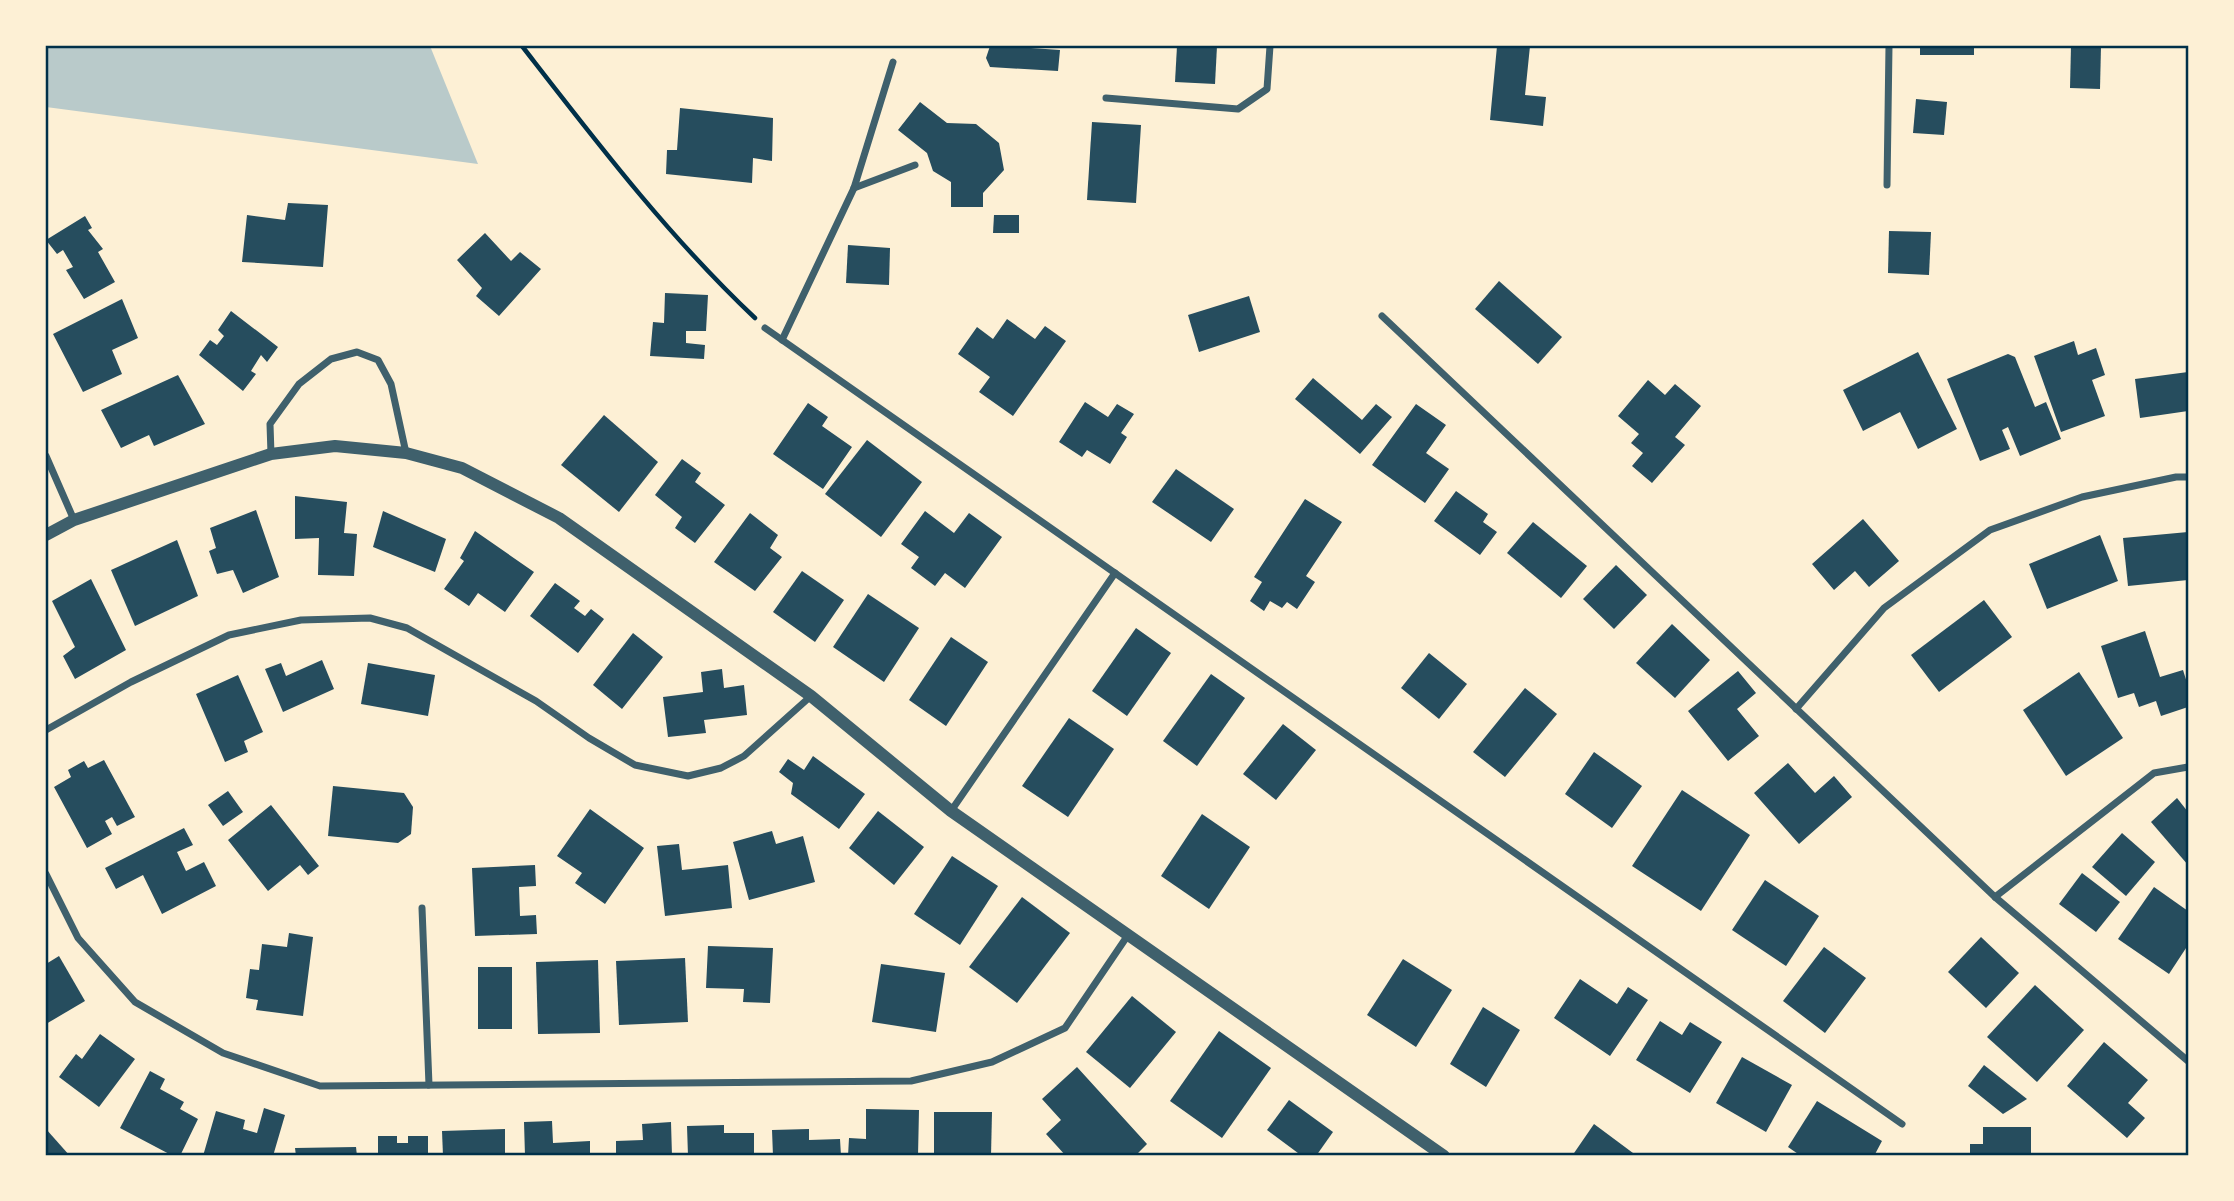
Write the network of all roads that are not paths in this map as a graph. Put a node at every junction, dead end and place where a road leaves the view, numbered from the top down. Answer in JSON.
{"nodes":[{"id":1,"x":1270,"y":46,"type":"edge"},
{"id":2,"x":1889,"y":46,"type":"edge"},
{"id":3,"x":893,"y":61,"type":"dead end"},
{"id":4,"x":1107,"y":98,"type":"dead end"},
{"id":5,"x":915,"y":165,"type":"dead end"},
{"id":6,"x":1888,"y":185,"type":"dead end"},
{"id":7,"x":854,"y":188,"type":"junction"},
{"id":8,"x":1382,"y":316,"type":"dead end"},
{"id":9,"x":765,"y":328,"type":"road end"},
{"id":10,"x":782,"y":340,"type":"junction"},
{"id":11,"x":406,"y":453,"type":"junction"},
{"id":12,"x":271,"y":454,"type":"junction"},
{"id":13,"x":46,"y":456,"type":"edge"},
{"id":14,"x":2189,"y":477,"type":"edge"},
{"id":15,"x":74,"y":520,"type":"junction"},
{"id":16,"x":46,"y":535,"type":"edge"},
{"id":17,"x":1115,"y":573,"type":"junction"},
{"id":18,"x":811,"y":696,"type":"junction"},
{"id":19,"x":1796,"y":709,"type":"junction"},
{"id":20,"x":46,"y":730,"type":"edge"},
{"id":21,"x":2189,"y":767,"type":"edge"},
{"id":22,"x":951,"y":811,"type":"junction"},
{"id":23,"x":46,"y":874,"type":"edge"},
{"id":24,"x":1995,"y":897,"type":"junction"},
{"id":25,"x":422,"y":908,"type":"dead end"},
{"id":26,"x":1128,"y":935,"type":"junction"},
{"id":27,"x":2189,"y":1061,"type":"edge"},
{"id":28,"x":429,"y":1085,"type":"junction"},
{"id":29,"x":1902,"y":1124,"type":"dead end"},
{"id":30,"x":1444,"y":1156,"type":"edge"}],
"edges":[{"from":1,"to":4,"type":"street"},
{"from":2,"to":6,"type":"street"},
{"from":3,"to":7,"type":"street"},
{"from":5,"to":7,"type":"street"},
{"from":7,"to":10,"type":"street"},
{"from":8,"to":19,"type":"street"},
{"from":9,"to":10,"type":"street"},
{"from":10,"to":17,"type":"street"},
{"from":11,"to":12,"type":"street"},
{"from":11,"to":12,"type":"street"},
{"from":11,"to":18,"type":"street"},
{"from":12,"to":15,"type":"street"},
{"from":13,"to":15,"type":"street"},
{"from":14,"to":19,"type":"street"},
{"from":15,"to":16,"type":"street"},
{"from":17,"to":22,"type":"street"},
{"from":17,"to":29,"type":"street"},
{"from":18,"to":20,"type":"street"},
{"from":18,"to":22,"type":"street"},
{"from":19,"to":24,"type":"street"},
{"from":21,"to":24,"type":"street"},
{"from":22,"to":26,"type":"street"},
{"from":23,"to":28,"type":"street"},
{"from":24,"to":27,"type":"street"},
{"from":25,"to":28,"type":"street"},
{"from":26,"to":28,"type":"street"},
{"from":26,"to":30,"type":"street"}]}
